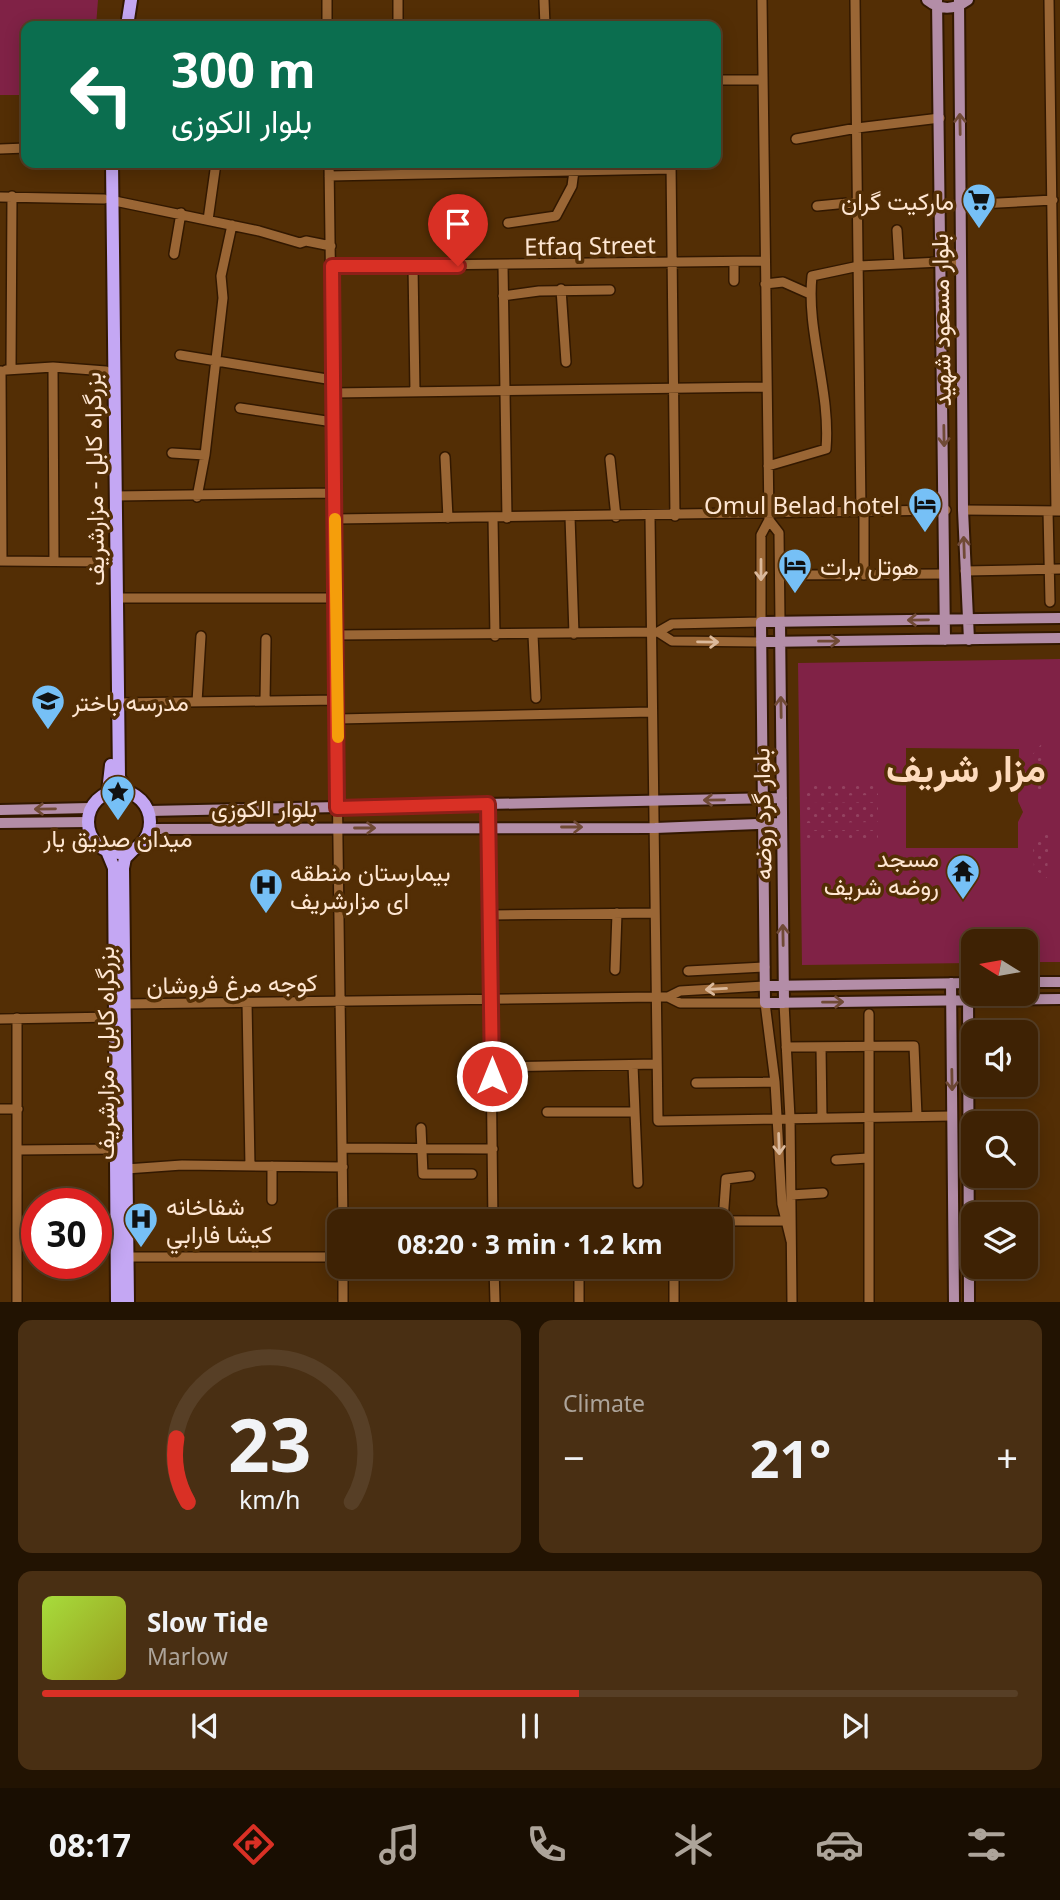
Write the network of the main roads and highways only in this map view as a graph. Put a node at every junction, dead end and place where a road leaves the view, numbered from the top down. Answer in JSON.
{"nodes":[{"id":1,"x":123,"y":0,"type":"edge"},
{"id":2,"x":131,"y":0,"type":"edge"},
{"id":3,"x":927,"y":0,"type":"edge"},
{"id":4,"x":962,"y":2,"type":"edge"},
{"id":5,"x":937,"y":3,"type":"edge"},
{"id":6,"x":119,"y":21,"type":"edge"},
{"id":7,"x":128,"y":21,"type":"edge"},
{"id":8,"x":939,"y":74,"type":"junction"},
{"id":9,"x":959,"y":75,"type":"junction"},
{"id":10,"x":104,"y":168,"type":"edge"},
{"id":11,"x":111,"y":168,"type":"edge"},
{"id":12,"x":940,"y":169,"type":"junction"},
{"id":13,"x":960,"y":169,"type":"junction"},
{"id":14,"x":107,"y":200,"type":"junction"},
{"id":15,"x":961,"y":350,"type":"junction"},
{"id":16,"x":943,"y":351,"type":"junction"},
{"id":17,"x":945,"y":515,"type":"junction"},
{"id":18,"x":963,"y":516,"type":"junction"},
{"id":19,"x":1060,"y":618,"type":"edge"},
{"id":20,"x":944,"y":619,"type":"junction"},
{"id":21,"x":969,"y":619,"type":"junction"},
{"id":22,"x":780,"y":622,"type":"junction"},
{"id":23,"x":1060,"y":638,"type":"edge"},
{"id":24,"x":945,"y":640,"type":"junction"},
{"id":25,"x":969,"y":640,"type":"junction"},
{"id":26,"x":761,"y":642,"type":"junction"},
{"id":27,"x":780,"y":642,"type":"junction"},
{"id":28,"x":128,"y":791,"type":"junction"},
{"id":29,"x":108,"y":792,"type":"junction"},
{"id":30,"x":782,"y":798,"type":"junction"},
{"id":31,"x":763,"y":799,"type":"junction"},
{"id":32,"x":90,"y":808,"type":"junction"},
{"id":33,"x":0,"y":810,"type":"edge"},
{"id":34,"x":149,"y":811,"type":"junction"},
{"id":35,"x":88,"y":822,"type":"junction"},
{"id":36,"x":0,"y":823,"type":"edge"},
{"id":37,"x":763,"y":824,"type":"junction"},
{"id":38,"x":782,"y":824,"type":"junction"},
{"id":39,"x":150,"y":829,"type":"junction"},
{"id":40,"x":133,"y":850,"type":"junction"},
{"id":41,"x":107,"y":851,"type":"junction"},
{"id":42,"x":1038,"y":982,"type":"edge"},
{"id":43,"x":1060,"y":982,"type":"edge"},
{"id":44,"x":951,"y":983,"type":"junction"},
{"id":45,"x":961,"y":983,"type":"edge"},
{"id":46,"x":765,"y":986,"type":"junction"},
{"id":47,"x":784,"y":986,"type":"junction"},
{"id":48,"x":1038,"y":999,"type":"edge"},
{"id":49,"x":1060,"y":999,"type":"edge"},
{"id":50,"x":961,"y":1000,"type":"edge"},
{"id":51,"x":951,"y":1001,"type":"junction"},
{"id":52,"x":784,"y":1003,"type":"junction"},
{"id":53,"x":968,"y":1006,"type":"edge"},
{"id":54,"x":117,"y":1301,"type":"edge"},
{"id":55,"x":128,"y":1301,"type":"edge"},
{"id":56,"x":954,"y":1301,"type":"edge"},
{"id":57,"x":969,"y":1301,"type":"edge"}],
"edges":[{"from":1,"to":6,"type":"highway"},
{"from":2,"to":7,"type":"highway"},
{"from":3,"to":5,"type":"main road"},
{"from":4,"to":5,"type":"main road"},
{"from":4,"to":9,"type":"main road","name":"بلوار مسعود شهید"},
{"from":5,"to":8,"type":"main road","name":"بلوار مسعود شهید"},
{"from":8,"to":9,"type":"main road"},
{"from":8,"to":12,"type":"main road","name":"بلوار مسعود شهید"},
{"from":13,"to":9,"type":"main road","name":"بلوار مسعود شهید","one_way":true},
{"from":10,"to":14,"type":"highway","name":"بزرگراه کابل - مزارشریف"},
{"from":11,"to":14,"type":"highway","name":"بزرگراه کابل - مزارشریف"},
{"from":12,"to":13,"type":"main road"},
{"from":12,"to":16,"type":"main road","name":"بلوار مسعود شهید"},
{"from":13,"to":15,"type":"main road","name":"بلوار مسعود شهید"},
{"from":14,"to":28,"type":"highway","name":"بزرگراه کابل - مزارشریف"},
{"from":14,"to":29,"type":"highway","name":"بزرگراه کابل - مزارشریف"},
{"from":15,"to":16,"type":"main road"},
{"from":15,"to":18,"type":"main road","name":"بلوار مسعود شهید"},
{"from":16,"to":17,"type":"main road","name":"بلوار مسعود شهید","one_way":true},
{"from":17,"to":18,"type":"main road"},
{"from":17,"to":20,"type":"main road","name":"بلوار مسعود شهید"},
{"from":21,"to":18,"type":"main road","name":"بلوار مسعود شهید","one_way":true},
{"from":19,"to":21,"type":"main road"},
{"from":20,"to":21,"type":"main road"},
{"from":20,"to":22,"type":"main road","one_way":true},
{"from":20,"to":24,"type":"main road","name":"بلوار مسعود شهید"},
{"from":21,"to":25,"type":"main road","name":"بلوار مسعود شهید"},
{"from":22,"to":26,"type":"main road","name":"بلوار گرد روضه"},
{"from":22,"to":27,"type":"main road","name":"بلوار گرد روضه"},
{"from":23,"to":25,"type":"main road"},
{"from":24,"to":25,"type":"main road"},
{"from":27,"to":24,"type":"main road","one_way":true},
{"from":26,"to":27,"type":"main road"},
{"from":26,"to":31,"type":"main road","name":"بلوار گرد روضه"},
{"from":30,"to":27,"type":"main road","name":"بلوار گرد روضه","one_way":true},
{"from":28,"to":29,"type":"highway"},
{"from":28,"to":34,"type":"highway"},
{"from":29,"to":32,"type":"highway"},
{"from":30,"to":31,"type":"main road","name":"بلوار الکوزی"},
{"from":30,"to":38,"type":"main road","name":"بلوار گرد روضه"},
{"from":31,"to":34,"type":"main road","name":"بلوار الکوزی","one_way":true},
{"from":31,"to":37,"type":"main road","name":"بلوار گرد روضه"},
{"from":32,"to":33,"type":"main road","one_way":true},
{"from":32,"to":35,"type":"highway"},
{"from":34,"to":39,"type":"highway"},
{"from":35,"to":36,"type":"main road"},
{"from":35,"to":41,"type":"highway"},
{"from":37,"to":38,"type":"main road","name":"بلوار الکوزی"},
{"from":39,"to":37,"type":"main road","name":"بلوار الکوزی","one_way":true},
{"from":37,"to":46,"type":"main road","name":"بلوار گرد روضه"},
{"from":47,"to":38,"type":"main road","name":"بلوار گرد روضه","one_way":true},
{"from":39,"to":40,"type":"highway"},
{"from":40,"to":41,"type":"highway"},
{"from":40,"to":55,"type":"highway","name":"بزرگراه کابل - مزارشریف"},
{"from":41,"to":54,"type":"highway","name":"بزرگراه کابل - مزارشریف"},
{"from":42,"to":43,"type":"main road"},
{"from":44,"to":45,"type":"main road"},
{"from":44,"to":47,"type":"main road"},
{"from":44,"to":51,"type":"main road"},
{"from":46,"to":47,"type":"main road"},
{"from":46,"to":52,"type":"main road","name":"بلوار گرد روضه"},
{"from":47,"to":52,"type":"main road","name":"بلوار گرد روضه"},
{"from":48,"to":49,"type":"main road"},
{"from":50,"to":51,"type":"main road"},
{"from":52,"to":51,"type":"main road","one_way":true},
{"from":51,"to":56,"type":"main road","one_way":true},
{"from":53,"to":57,"type":"main road"}]}
